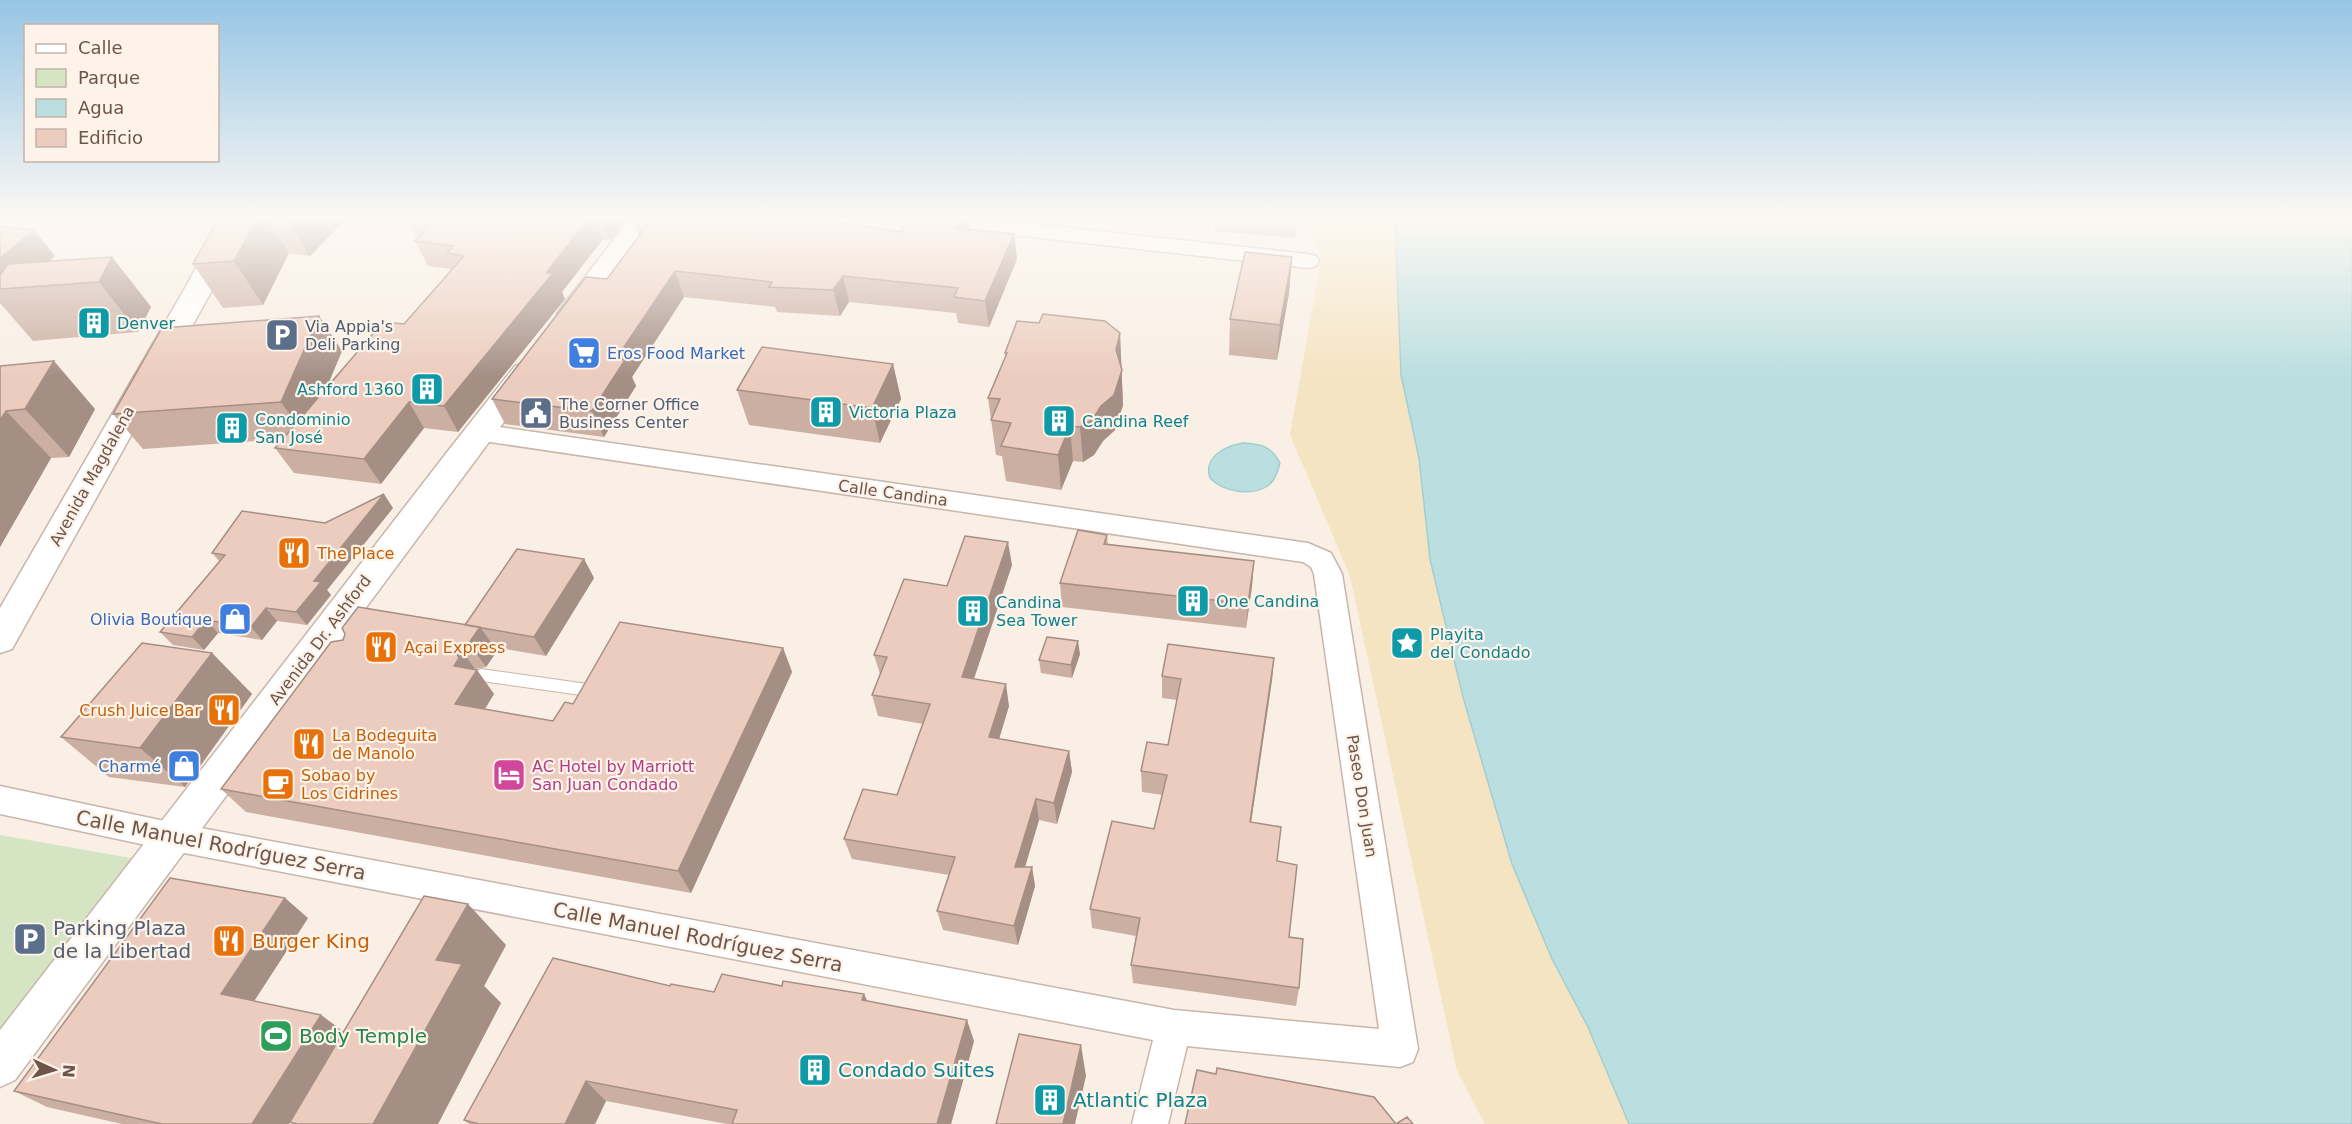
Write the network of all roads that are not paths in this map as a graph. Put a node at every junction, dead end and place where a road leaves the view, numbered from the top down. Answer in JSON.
{"nodes":[{"id":1,"x":207,"y":271,"type":"edge"},
{"id":2,"x":604,"y":271,"type":"edge"},
{"id":3,"x":478,"y":433,"type":"junction"},
{"id":4,"x":1308,"y":553,"type":"joint"},
{"id":5,"x":0,"y":639,"type":"edge"},
{"id":6,"x":481,"y":675,"type":"dead end"},
{"id":7,"x":595,"y":691,"type":"edge"},
{"id":8,"x":0,"y":800,"type":"edge"},
{"id":9,"x":174,"y":837,"type":"junction"},
{"id":10,"x":1174,"y":1027,"type":"junction"},
{"id":11,"x":1400,"y":1049,"type":"joint"},
{"id":12,"x":0,"y":1065,"type":"edge"},
{"id":13,"x":1150,"y":1124,"type":"edge"}],
"edges":[{"from":1,"to":5,"type":"street","name":"Avenida Magdalena"},
{"from":2,"to":3,"type":"street","name":"Avenida Dr. Ashford"},
{"from":3,"to":4,"type":"street","name":"Calle Candina"},
{"from":3,"to":9,"type":"street","name":"Avenida Dr. Ashford"},
{"from":4,"to":11,"type":"street","name":"Paseo Don Juan"},
{"from":6,"to":7,"type":"lane"},
{"from":8,"to":9,"type":"street","name":"Calle Manuel Rodríguez Serra"},
{"from":9,"to":10,"type":"street","name":"Calle Manuel Rodríguez Serra"},
{"from":9,"to":12,"type":"street","name":"Avenida Dr. Ashford"},
{"from":10,"to":11,"type":"street","name":"Calle Manuel Rodríguez Serra"},
{"from":10,"to":13,"type":"street"}]}
